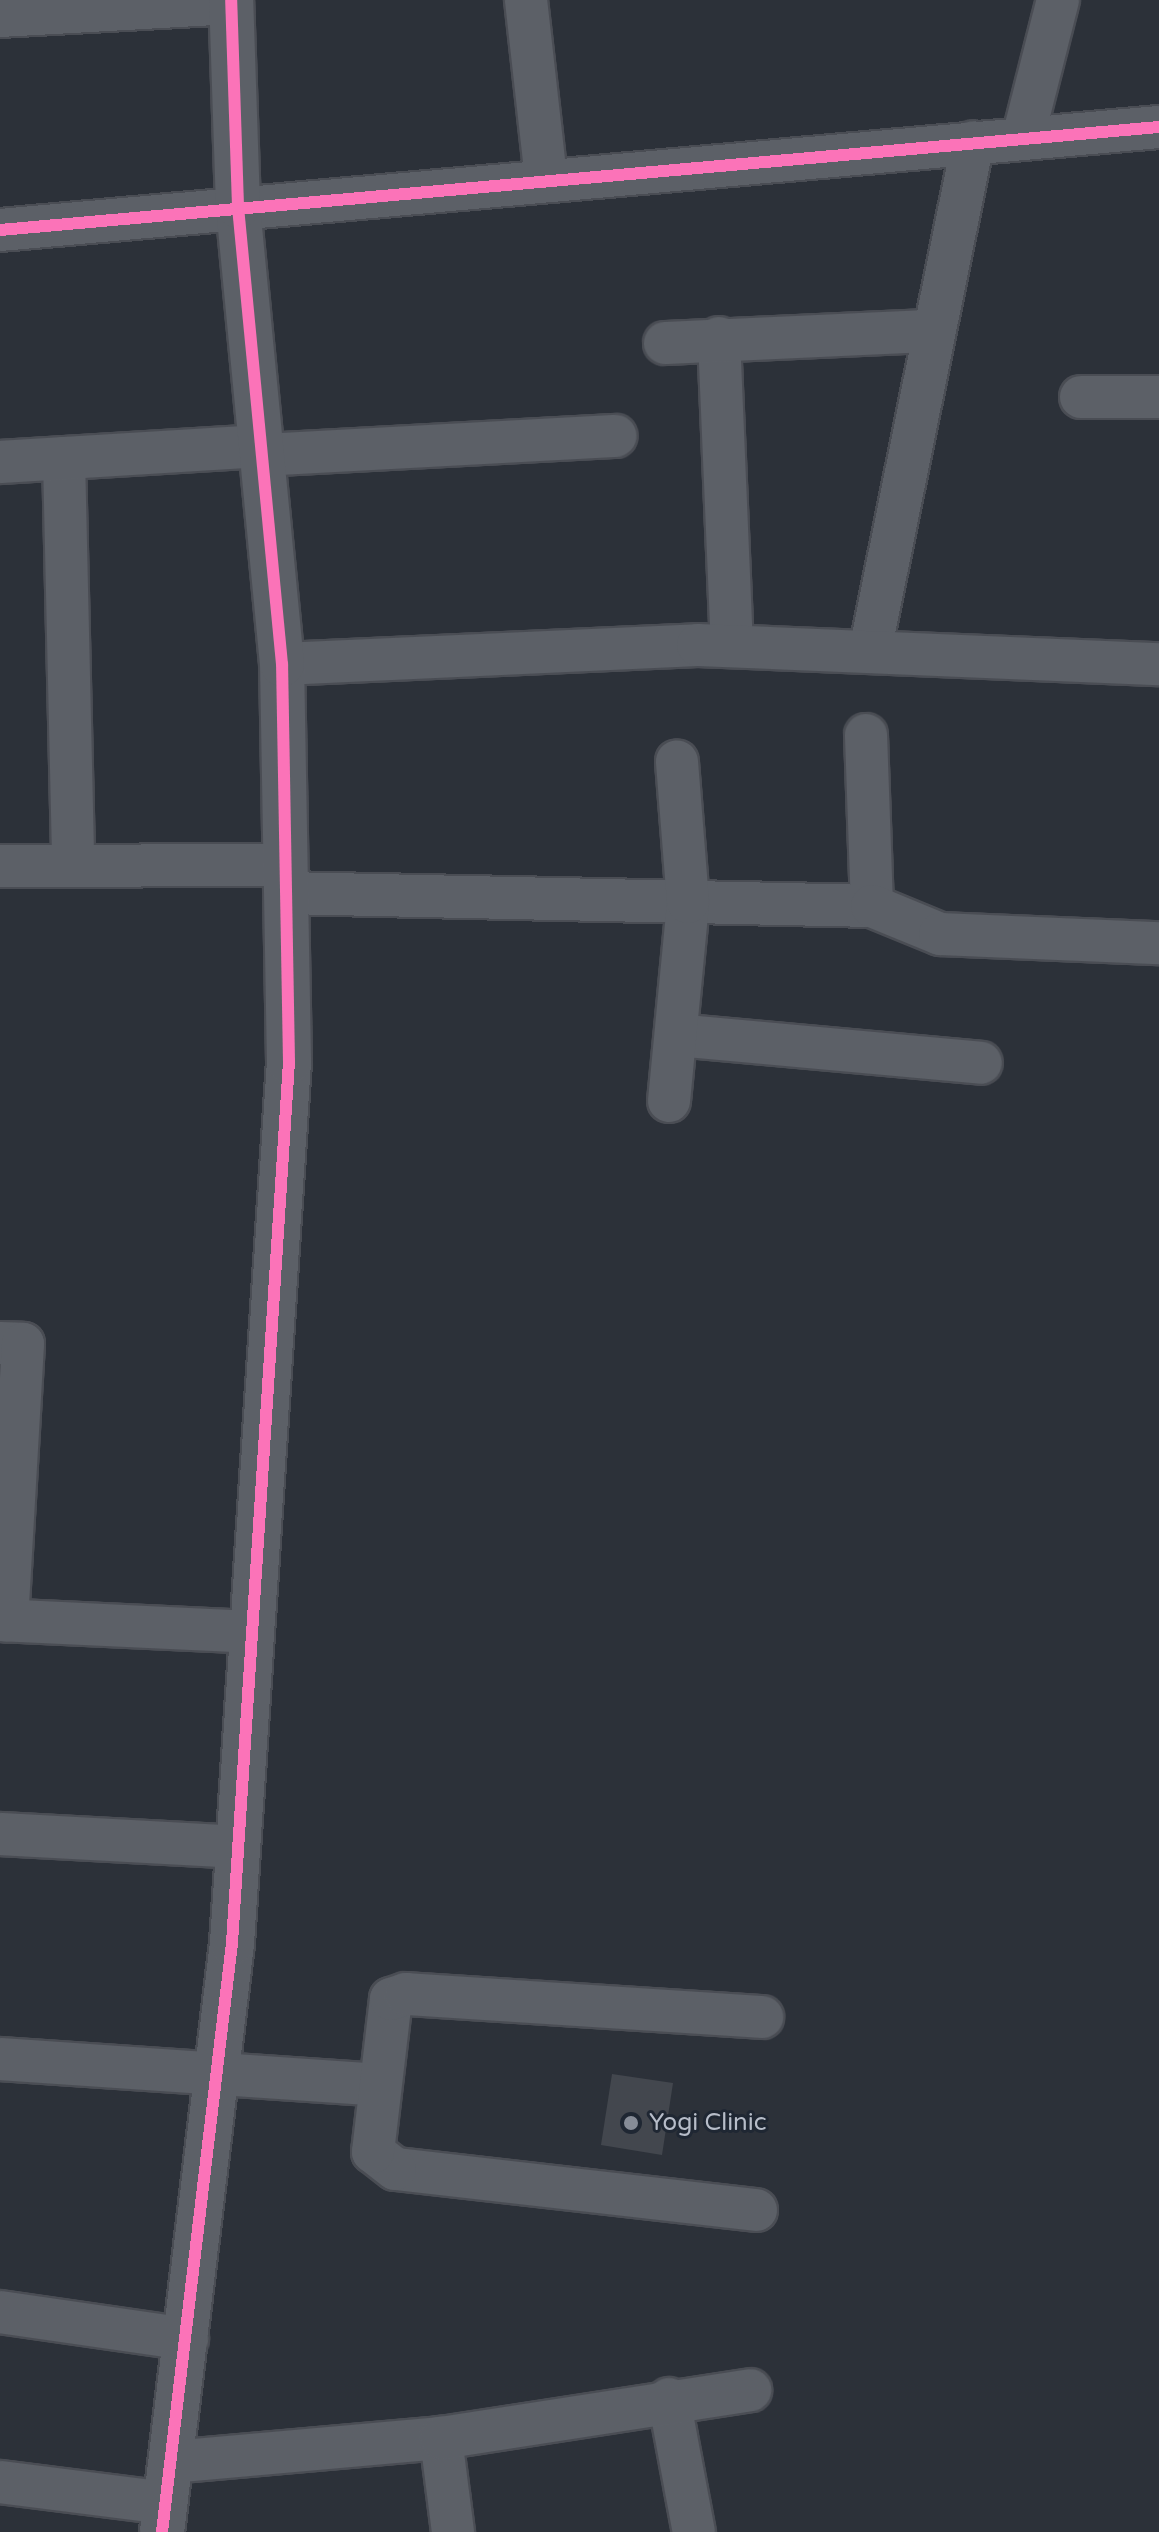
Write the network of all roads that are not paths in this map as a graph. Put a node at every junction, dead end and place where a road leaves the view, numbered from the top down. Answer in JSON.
{"nodes":[{"id":1,"x":526,"y":0,"type":"edge"},
{"id":2,"x":1058,"y":0,"type":"edge"},
{"id":3,"x":231,"y":2,"type":"edge"},
{"id":4,"x":0,"y":16,"type":"edge"},
{"id":5,"x":1159,"y":127,"type":"edge"},
{"id":6,"x":1023,"y":138,"type":"junction"},
{"id":7,"x":973,"y":142,"type":"junction"},
{"id":8,"x":546,"y":178,"type":"junction"},
{"id":9,"x":238,"y":206,"type":"junction"},
{"id":10,"x":0,"y":230,"type":"edge"},
{"id":11,"x":934,"y":331,"type":"junction"},
{"id":12,"x":719,"y":338,"type":"junction"},
{"id":13,"x":665,"y":343,"type":"dead end"},
{"id":14,"x":1081,"y":397,"type":"dead end"},
{"id":15,"x":1159,"y":397,"type":"edge"},
{"id":16,"x":615,"y":436,"type":"dead end"},
{"id":17,"x":261,"y":450,"type":"junction"},
{"id":18,"x":64,"y":458,"type":"junction"},
{"id":19,"x":0,"y":462,"type":"edge"},
{"id":20,"x":732,"y":646,"type":"junction"},
{"id":21,"x":870,"y":651,"type":"junction"},
{"id":22,"x":282,"y":664,"type":"junction"},
{"id":23,"x":1159,"y":664,"type":"edge"},
{"id":24,"x":866,"y":735,"type":"dead end"},
{"id":25,"x":677,"y":761,"type":"dead end"},
{"id":26,"x":73,"y":865,"type":"junction"},
{"id":27,"x":0,"y":866,"type":"edge"},
{"id":28,"x":286,"y":879,"type":"junction"},
{"id":29,"x":688,"y":902,"type":"junction"},
{"id":30,"x":872,"y":906,"type":"junction"},
{"id":31,"x":1159,"y":943,"type":"edge"},
{"id":32,"x":676,"y":1035,"type":"junction"},
{"id":33,"x":981,"y":1063,"type":"dead end"},
{"id":34,"x":669,"y":1101,"type":"dead end"},
{"id":35,"x":0,"y":1343,"type":"edge"},
{"id":36,"x":4,"y":1620,"type":"edge"},
{"id":37,"x":252,"y":1632,"type":"junction"},
{"id":38,"x":0,"y":1834,"type":"edge"},
{"id":39,"x":238,"y":1847,"type":"junction"},
{"id":40,"x":762,"y":2017,"type":"dead end"},
{"id":41,"x":0,"y":2059,"type":"edge"},
{"id":42,"x":217,"y":2073,"type":"junction"},
{"id":43,"x":377,"y":2085,"type":"junction"},
{"id":44,"x":756,"y":2210,"type":"dead end"},
{"id":45,"x":0,"y":2312,"type":"edge"},
{"id":46,"x":187,"y":2339,"type":"junction"},
{"id":47,"x":750,"y":2390,"type":"dead end"},
{"id":48,"x":669,"y":2399,"type":"junction"},
{"id":49,"x":441,"y":2438,"type":"junction"},
{"id":50,"x":0,"y":2482,"type":"edge"},
{"id":51,"x":166,"y":2499,"type":"edge"},
{"id":52,"x":453,"y":2532,"type":"edge"},
{"id":53,"x":694,"y":2532,"type":"edge"}],
"edges":[{"from":1,"to":8,"type":"street"},
{"from":2,"to":6,"type":"street"},
{"from":3,"to":4,"type":"street"},
{"from":3,"to":9,"type":"street"},
{"from":5,"to":6,"type":"street"},
{"from":6,"to":7,"type":"street"},
{"from":7,"to":8,"type":"street"},
{"from":7,"to":11,"type":"street"},
{"from":8,"to":9,"type":"street"},
{"from":9,"to":10,"type":"street"},
{"from":9,"to":17,"type":"street"},
{"from":11,"to":12,"type":"street"},
{"from":11,"to":21,"type":"street"},
{"from":12,"to":13,"type":"street"},
{"from":12,"to":20,"type":"street"},
{"from":14,"to":15,"type":"street"},
{"from":16,"to":17,"type":"street"},
{"from":17,"to":18,"type":"street"},
{"from":17,"to":22,"type":"street"},
{"from":18,"to":19,"type":"street"},
{"from":18,"to":26,"type":"street"},
{"from":20,"to":21,"type":"street"},
{"from":20,"to":22,"type":"street"},
{"from":21,"to":23,"type":"street"},
{"from":22,"to":28,"type":"street"},
{"from":24,"to":30,"type":"street"},
{"from":25,"to":29,"type":"street"},
{"from":26,"to":27,"type":"street"},
{"from":26,"to":28,"type":"street"},
{"from":28,"to":29,"type":"street"},
{"from":28,"to":37,"type":"street"},
{"from":29,"to":30,"type":"street"},
{"from":29,"to":32,"type":"street"},
{"from":30,"to":31,"type":"street"},
{"from":32,"to":33,"type":"street"},
{"from":32,"to":34,"type":"street"},
{"from":35,"to":36,"type":"street"},
{"from":36,"to":37,"type":"street"},
{"from":37,"to":39,"type":"street"},
{"from":38,"to":39,"type":"street"},
{"from":39,"to":42,"type":"street"},
{"from":40,"to":43,"type":"street"},
{"from":41,"to":42,"type":"street"},
{"from":42,"to":43,"type":"street"},
{"from":42,"to":46,"type":"street"},
{"from":43,"to":44,"type":"street"},
{"from":45,"to":46,"type":"street"},
{"from":46,"to":51,"type":"street"},
{"from":47,"to":48,"type":"street"},
{"from":48,"to":49,"type":"street"},
{"from":48,"to":53,"type":"street"},
{"from":49,"to":51,"type":"street"},
{"from":49,"to":52,"type":"street"},
{"from":50,"to":51,"type":"street"}]}
